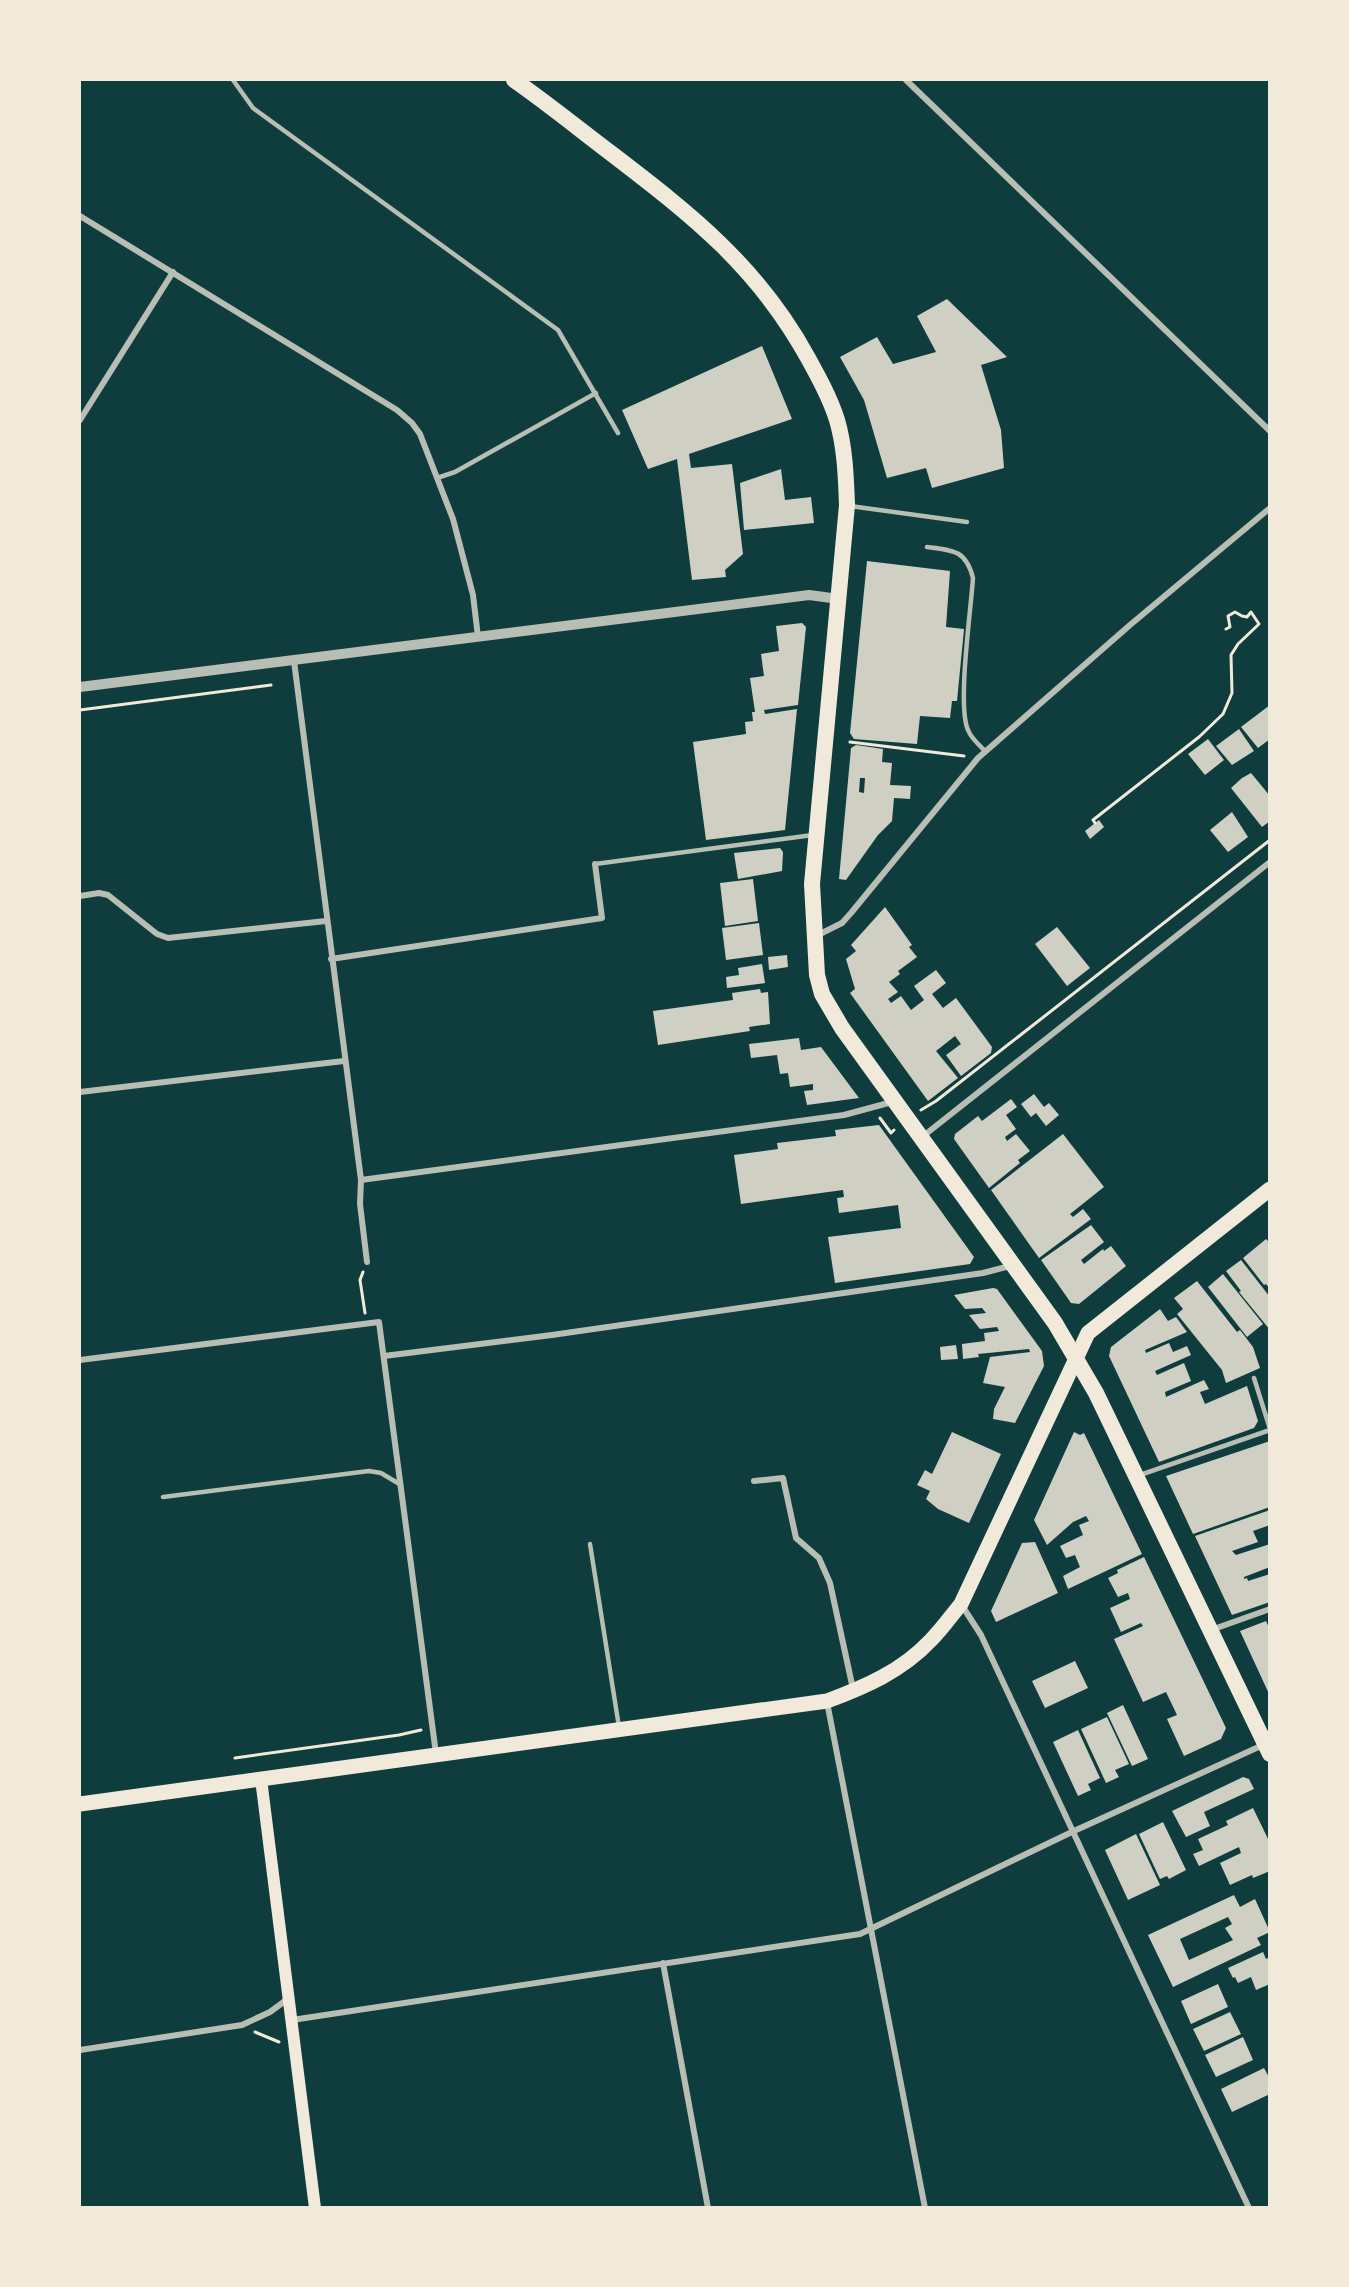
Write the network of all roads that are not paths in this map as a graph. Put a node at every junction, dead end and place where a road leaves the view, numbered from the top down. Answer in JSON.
{"nodes":[{"id":1,"x":233,"y":80,"type":"edge"},
{"id":2,"x":514,"y":80,"type":"edge"},
{"id":3,"x":906,"y":80,"type":"edge"},
{"id":4,"x":80,"y":216,"type":"edge"},
{"id":5,"x":173,"y":272,"type":"junction"},
{"id":6,"x":596,"y":393,"type":"junction"},
{"id":7,"x":80,"y":420,"type":"edge"},
{"id":8,"x":1269,"y":431,"type":"edge"},
{"id":9,"x":618,"y":433,"type":"dead end"},
{"id":10,"x":437,"y":478,"type":"junction"},
{"id":11,"x":847,"y":505,"type":"junction"},
{"id":12,"x":1269,"y":508,"type":"edge"},
{"id":13,"x":967,"y":522,"type":"dead end"},
{"id":14,"x":927,"y":547,"type":"dead end"},
{"id":15,"x":839,"y":599,"type":"junction"},
{"id":16,"x":478,"y":637,"type":"junction"},
{"id":17,"x":294,"y":660,"type":"junction"},
{"id":18,"x":80,"y":687,"type":"edge"},
{"id":19,"x":985,"y":751,"type":"junction"},
{"id":20,"x":816,"y":835,"type":"junction"},
{"id":21,"x":1269,"y":862,"type":"edge"},
{"id":22,"x":595,"y":864,"type":"joint"},
{"id":23,"x":80,"y":896,"type":"edge"},
{"id":24,"x":326,"y":921,"type":"junction"},
{"id":25,"x":814,"y":937,"type":"junction"},
{"id":26,"x":332,"y":959,"type":"junction"},
{"id":27,"x":344,"y":1061,"type":"junction"},
{"id":28,"x":80,"y":1092,"type":"edge"},
{"id":29,"x":896,"y":1101,"type":"junction"},
{"id":30,"x":922,"y":1137,"type":"junction"},
{"id":31,"x":361,"y":1180,"type":"junction"},
{"id":32,"x":1269,"y":1188,"type":"edge"},
{"id":33,"x":367,"y":1262,"type":"road end"},
{"id":34,"x":1013,"y":1264,"type":"junction"},
{"id":35,"x":384,"y":1356,"type":"junction"},
{"id":36,"x":1076,"y":1359,"type":"junction"},
{"id":37,"x":80,"y":1360,"type":"edge"},
{"id":38,"x":1254,"y":1378,"type":"dead end"},
{"id":39,"x":1269,"y":1429,"type":"edge"},
{"id":40,"x":1137,"y":1475,"type":"junction"},
{"id":41,"x":754,"y":1481,"type":"dead end"},
{"id":42,"x":400,"y":1485,"type":"junction"},
{"id":43,"x":163,"y":1497,"type":"dead end"},
{"id":44,"x":590,"y":1544,"type":"dead end"},
{"id":45,"x":961,"y":1604,"type":"junction"},
{"id":46,"x":1269,"y":1609,"type":"edge"},
{"id":47,"x":1211,"y":1630,"type":"junction"},
{"id":48,"x":854,"y":1691,"type":"junction"},
{"id":49,"x":827,"y":1701,"type":"junction"},
{"id":50,"x":620,"y":1730,"type":"junction"},
{"id":51,"x":1268,"y":1747,"type":"edge"},
{"id":52,"x":436,"y":1756,"type":"junction"},
{"id":53,"x":261,"y":1779,"type":"junction"},
{"id":54,"x":80,"y":1804,"type":"edge"},
{"id":55,"x":1074,"y":1831,"type":"junction"},
{"id":56,"x":870,"y":1929,"type":"junction"},
{"id":57,"x":663,"y":1963,"type":"junction"},
{"id":58,"x":290,"y":1998,"type":"junction"},
{"id":59,"x":292,"y":2020,"type":"junction"},
{"id":60,"x":80,"y":2050,"type":"edge"},
{"id":61,"x":315,"y":2208,"type":"edge"},
{"id":62,"x":708,"y":2208,"type":"edge"},
{"id":63,"x":925,"y":2208,"type":"edge"},
{"id":64,"x":1249,"y":2208,"type":"edge"}],
"edges":[{"from":1,"to":6,"type":"lane"},
{"from":2,"to":11,"type":"highway"},
{"from":3,"to":8,"type":"street"},
{"from":4,"to":5,"type":"street"},
{"from":5,"to":7,"type":"street"},
{"from":5,"to":10,"type":"street"},
{"from":6,"to":9,"type":"lane"},
{"from":6,"to":10,"type":"lane"},
{"from":10,"to":16,"type":"street"},
{"from":11,"to":13,"type":"lane"},
{"from":11,"to":15,"type":"highway"},
{"from":12,"to":19,"type":"street"},
{"from":14,"to":19,"type":"lane"},
{"from":15,"to":16,"type":"street"},
{"from":15,"to":20,"type":"highway"},
{"from":16,"to":17,"type":"street"},
{"from":17,"to":18,"type":"street"},
{"from":17,"to":24,"type":"street"},
{"from":19,"to":25,"type":"street"},
{"from":20,"to":22,"type":"lane"},
{"from":20,"to":25,"type":"highway"},
{"from":21,"to":30,"type":"street"},
{"from":22,"to":26,"type":"street"},
{"from":23,"to":24,"type":"street"},
{"from":24,"to":26,"type":"street"},
{"from":25,"to":29,"type":"highway"},
{"from":26,"to":27,"type":"street"},
{"from":27,"to":28,"type":"street"},
{"from":27,"to":31,"type":"street"},
{"from":29,"to":30,"type":"highway"},
{"from":29,"to":31,"type":"street"},
{"from":30,"to":34,"type":"highway"},
{"from":31,"to":33,"type":"street"},
{"from":32,"to":36,"type":"main road"},
{"from":34,"to":35,"type":"street"},
{"from":34,"to":36,"type":"highway"},
{"from":35,"to":37,"type":"street"},
{"from":35,"to":42,"type":"street"},
{"from":36,"to":40,"type":"highway"},
{"from":36,"to":45,"type":"main road"},
{"from":38,"to":39,"type":"lane"},
{"from":39,"to":40,"type":"lane"},
{"from":40,"to":47,"type":"highway"},
{"from":41,"to":48,"type":"street"},
{"from":42,"to":43,"type":"lane"},
{"from":42,"to":52,"type":"street"},
{"from":44,"to":50,"type":"lane"},
{"from":45,"to":48,"type":"main road"},
{"from":45,"to":55,"type":"street"},
{"from":46,"to":47,"type":"street"},
{"from":47,"to":51,"type":"highway"},
{"from":48,"to":49,"type":"main road"},
{"from":49,"to":50,"type":"main road"},
{"from":49,"to":56,"type":"street"},
{"from":50,"to":52,"type":"main road"},
{"from":51,"to":55,"type":"street"},
{"from":52,"to":53,"type":"main road"},
{"from":53,"to":54,"type":"main road"},
{"from":53,"to":58,"type":"main road"},
{"from":55,"to":56,"type":"street"},
{"from":55,"to":64,"type":"street"},
{"from":56,"to":57,"type":"street"},
{"from":56,"to":63,"type":"street"},
{"from":57,"to":59,"type":"street"},
{"from":57,"to":62,"type":"street"},
{"from":58,"to":59,"type":"main road"},
{"from":58,"to":60,"type":"street"},
{"from":59,"to":61,"type":"main road"}]}
